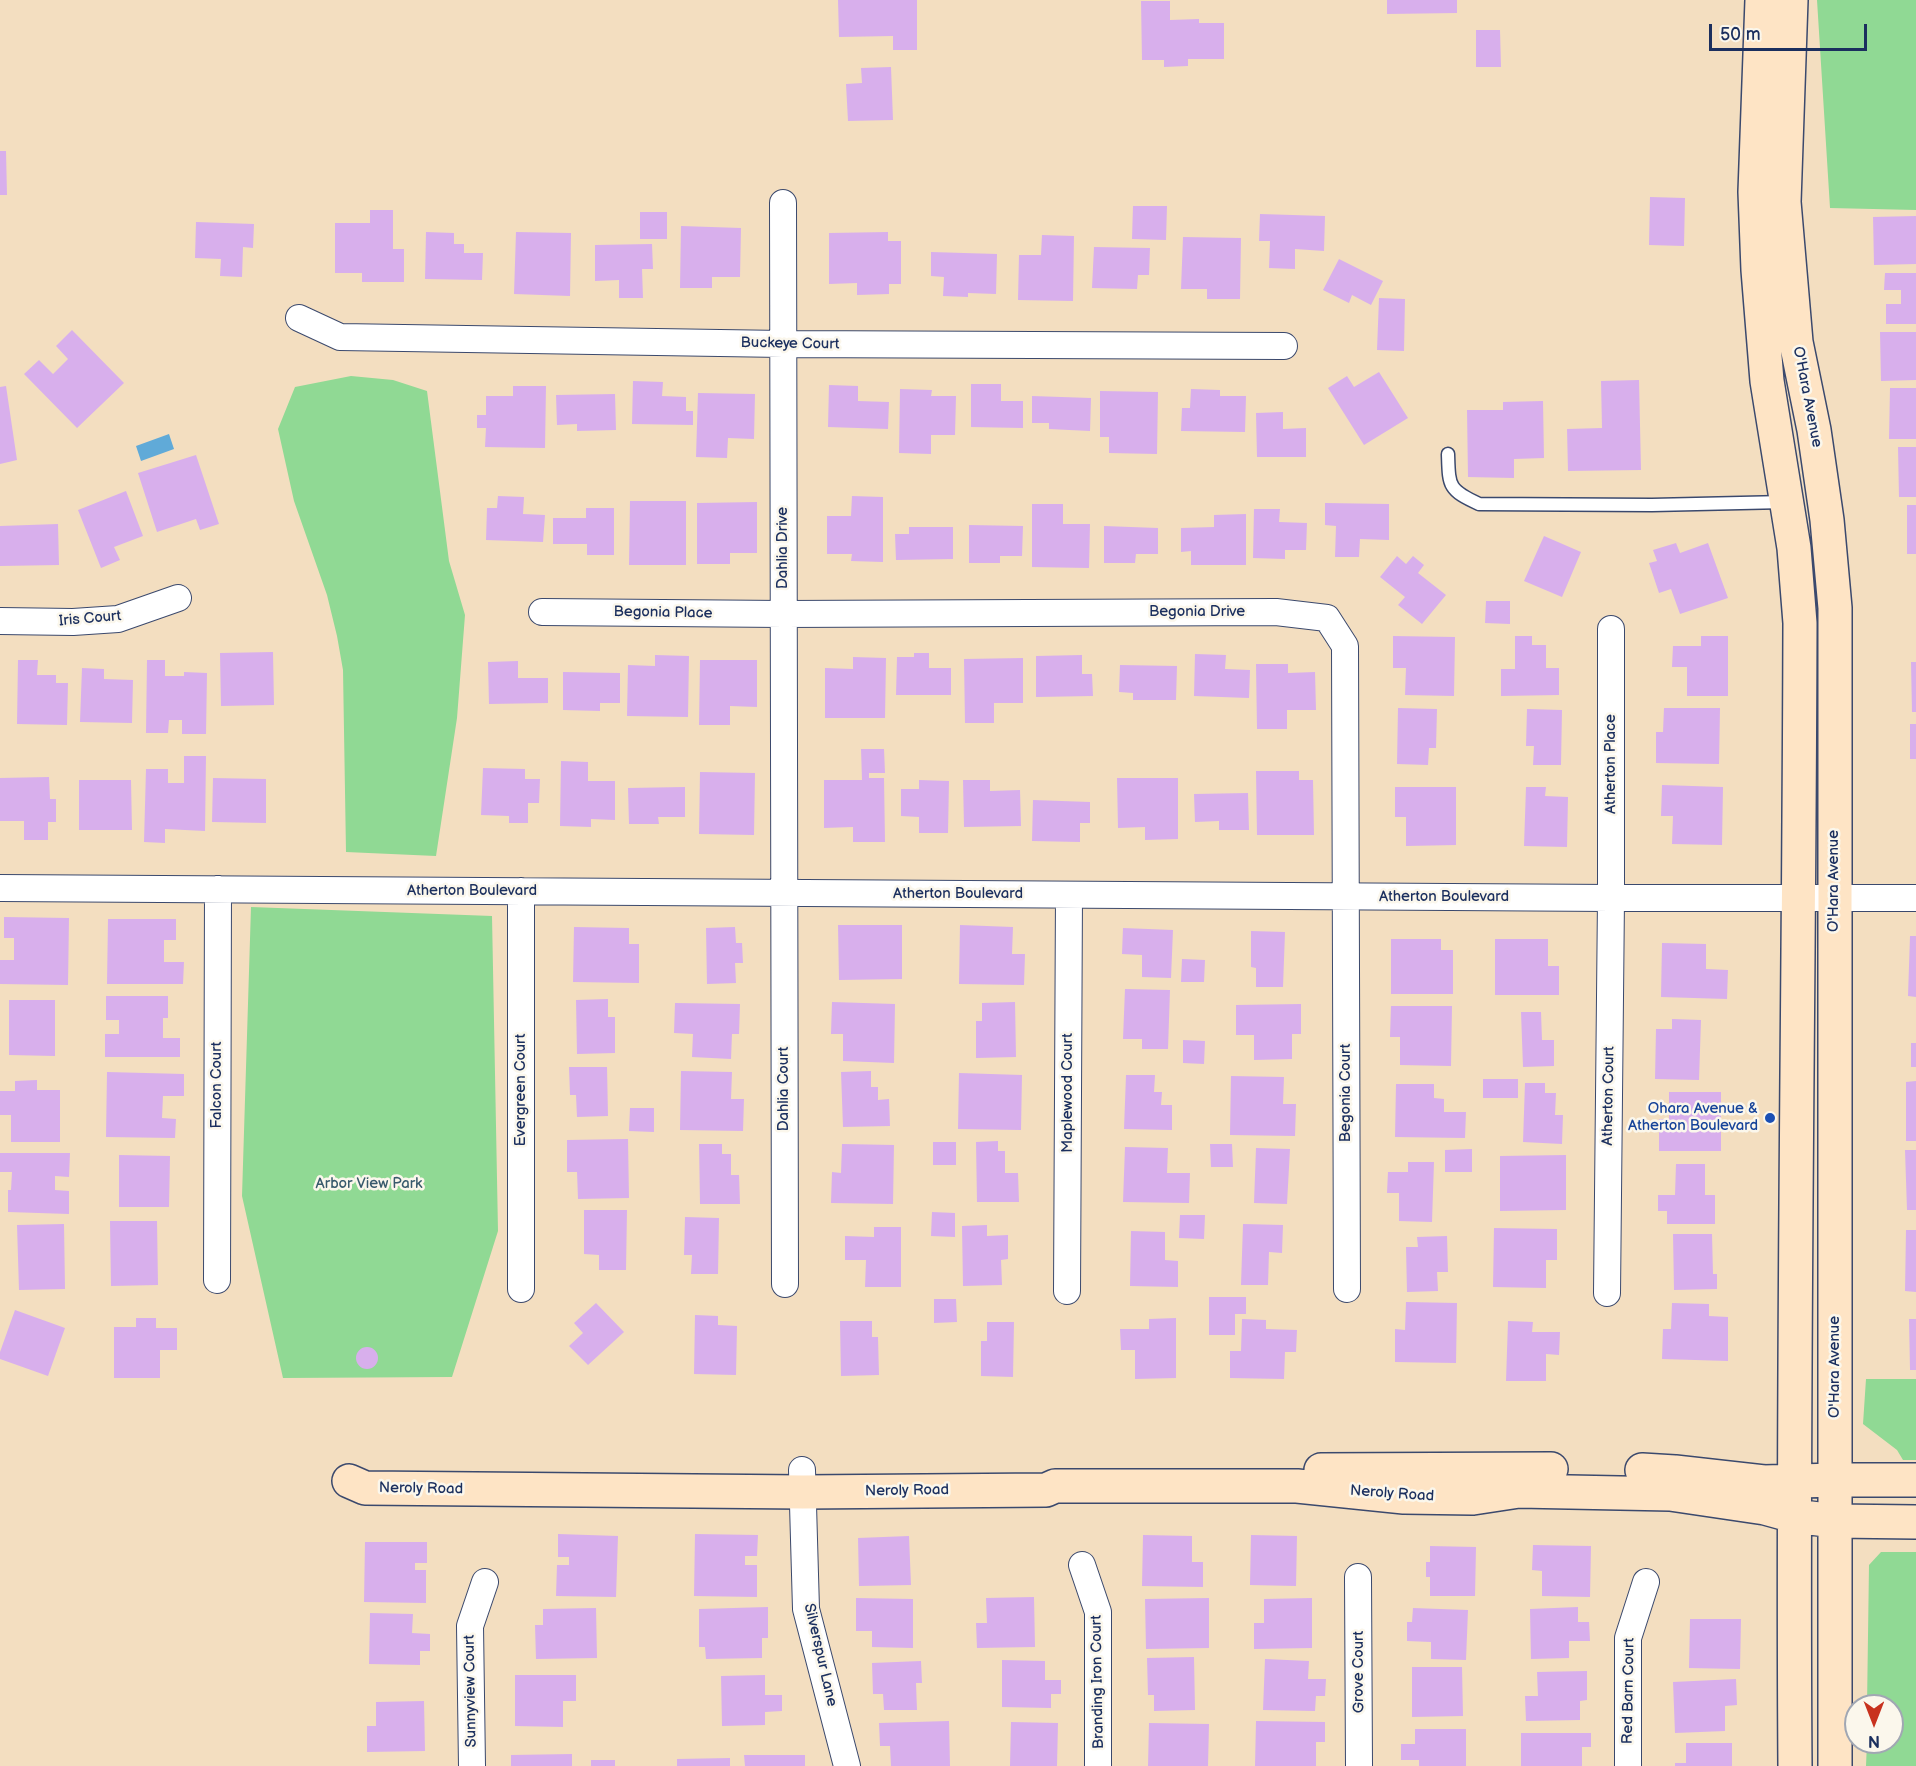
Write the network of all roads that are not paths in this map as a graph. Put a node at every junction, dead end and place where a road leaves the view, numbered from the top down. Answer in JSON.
{"nodes":[{"id":1,"x":1762,"y":0,"type":"edge"},
{"id":2,"x":1791,"y":0,"type":"edge"},
{"id":3,"x":783,"y":203,"type":"dead end"},
{"id":4,"x":299,"y":318,"type":"dead end"},
{"id":5,"x":783,"y":344,"type":"junction"},
{"id":6,"x":1284,"y":346,"type":"dead end"},
{"id":7,"x":1448,"y":454,"type":"dead end"},
{"id":8,"x":1786,"y":502,"type":"junction"},
{"id":9,"x":177,"y":598,"type":"dead end"},
{"id":10,"x":542,"y":612,"type":"dead end"},
{"id":11,"x":783,"y":614,"type":"junction"},
{"id":12,"x":0,"y":621,"type":"edge"},
{"id":13,"x":1611,"y":629,"type":"dead end"},
{"id":14,"x":0,"y":888,"type":"edge"},
{"id":15,"x":218,"y":889,"type":"junction"},
{"id":16,"x":521,"y":891,"type":"junction"},
{"id":17,"x":783,"y":893,"type":"junction"},
{"id":18,"x":1069,"y":895,"type":"junction"},
{"id":19,"x":1345,"y":897,"type":"junction"},
{"id":20,"x":1611,"y":898,"type":"junction"},
{"id":21,"x":1916,"y":898,"type":"edge"},
{"id":22,"x":1800,"y":899,"type":"junction"},
{"id":23,"x":1834,"y":899,"type":"junction"},
{"id":24,"x":217,"y":1280,"type":"dead end"},
{"id":25,"x":785,"y":1284,"type":"dead end"},
{"id":26,"x":521,"y":1289,"type":"dead end"},
{"id":27,"x":1347,"y":1289,"type":"dead end"},
{"id":28,"x":1067,"y":1291,"type":"dead end"},
{"id":29,"x":1607,"y":1293,"type":"dead end"},
{"id":30,"x":1835,"y":1480,"type":"junction"},
{"id":31,"x":1916,"y":1480,"type":"edge"},
{"id":32,"x":802,"y":1481,"type":"junction"},
{"id":33,"x":1794,"y":1481,"type":"junction"},
{"id":34,"x":1794,"y":1516,"type":"junction"},
{"id":35,"x":1835,"y":1521,"type":"junction"},
{"id":36,"x":1916,"y":1522,"type":"edge"},
{"id":37,"x":1082,"y":1566,"type":"dead end"},
{"id":38,"x":1358,"y":1577,"type":"dead end"},
{"id":39,"x":485,"y":1582,"type":"dead end"},
{"id":40,"x":1646,"y":1582,"type":"dead end"},
{"id":41,"x":472,"y":1766,"type":"edge"},
{"id":42,"x":847,"y":1766,"type":"edge"},
{"id":43,"x":1098,"y":1766,"type":"edge"},
{"id":44,"x":1359,"y":1766,"type":"edge"},
{"id":45,"x":1628,"y":1766,"type":"edge"},
{"id":46,"x":1795,"y":1766,"type":"edge"},
{"id":47,"x":1835,"y":1766,"type":"edge"}],
"edges":[{"from":1,"to":8,"type":"main road"},
{"from":2,"to":23,"type":"main road","name":"O'Hara Avenue"},
{"from":3,"to":5,"type":"street","name":"Dahlia Drive"},
{"from":4,"to":5,"type":"street","name":"Buckeye Court"},
{"from":5,"to":6,"type":"street","name":"Buckeye Court"},
{"from":5,"to":11,"type":"street","name":"Dahlia Drive"},
{"from":7,"to":8,"type":"lane"},
{"from":8,"to":22,"type":"main road"},
{"from":9,"to":12,"type":"street","name":"Iris Court"},
{"from":10,"to":11,"type":"street","name":"Begonia Place"},
{"from":11,"to":17,"type":"street","name":"Dahlia Drive"},
{"from":11,"to":19,"type":"street","name":"Begonia Drive"},
{"from":13,"to":20,"type":"street","name":"Atherton Place"},
{"from":14,"to":15,"type":"street","name":"Atherton Boulevard"},
{"from":15,"to":16,"type":"street","name":"Atherton Boulevard"},
{"from":15,"to":24,"type":"street","name":"Falcon Court"},
{"from":16,"to":17,"type":"street","name":"Atherton Boulevard"},
{"from":16,"to":26,"type":"street","name":"Evergreen Court"},
{"from":17,"to":18,"type":"street","name":"Atherton Boulevard"},
{"from":17,"to":25,"type":"street","name":"Dahlia Court"},
{"from":18,"to":19,"type":"street","name":"Atherton Boulevard"},
{"from":18,"to":28,"type":"street","name":"Maplewood Court"},
{"from":19,"to":20,"type":"street","name":"Atherton Boulevard"},
{"from":19,"to":27,"type":"street","name":"Begonia Court"},
{"from":20,"to":22,"type":"street","name":"Atherton Boulevard"},
{"from":20,"to":29,"type":"street","name":"Atherton Court"},
{"from":21,"to":23,"type":"street","name":"Atherton Boulevard"},
{"from":22,"to":23,"type":"street","name":"Atherton Boulevard"},
{"from":22,"to":33,"type":"main road"},
{"from":23,"to":30,"type":"main road","name":"O'Hara Avenue"},
{"from":30,"to":31,"type":"main road","name":"Neroly Road"},
{"from":30,"to":33,"type":"main road","name":"Neroly Road"},
{"from":30,"to":35,"type":"main road","name":"O'Hara Avenue"},
{"from":32,"to":32,"type":"main road","name":"Neroly Road"},
{"from":32,"to":33,"type":"main road","name":"Neroly Road"},
{"from":32,"to":34,"type":"main road","name":"Neroly Road"},
{"from":32,"to":42,"type":"street","name":"Silverspur Lane"},
{"from":33,"to":34,"type":"main road"},
{"from":34,"to":35,"type":"main road","name":"Neroly Road"},
{"from":34,"to":46,"type":"main road"},
{"from":35,"to":36,"type":"main road","name":"Neroly Road"},
{"from":35,"to":47,"type":"main road","name":"O'Hara Avenue"},
{"from":37,"to":43,"type":"street","name":"Branding Iron Court"},
{"from":38,"to":44,"type":"street","name":"Grove Court"},
{"from":39,"to":41,"type":"street","name":"Sunnyview Court"},
{"from":40,"to":45,"type":"street","name":"Red Barn Court"}]}
